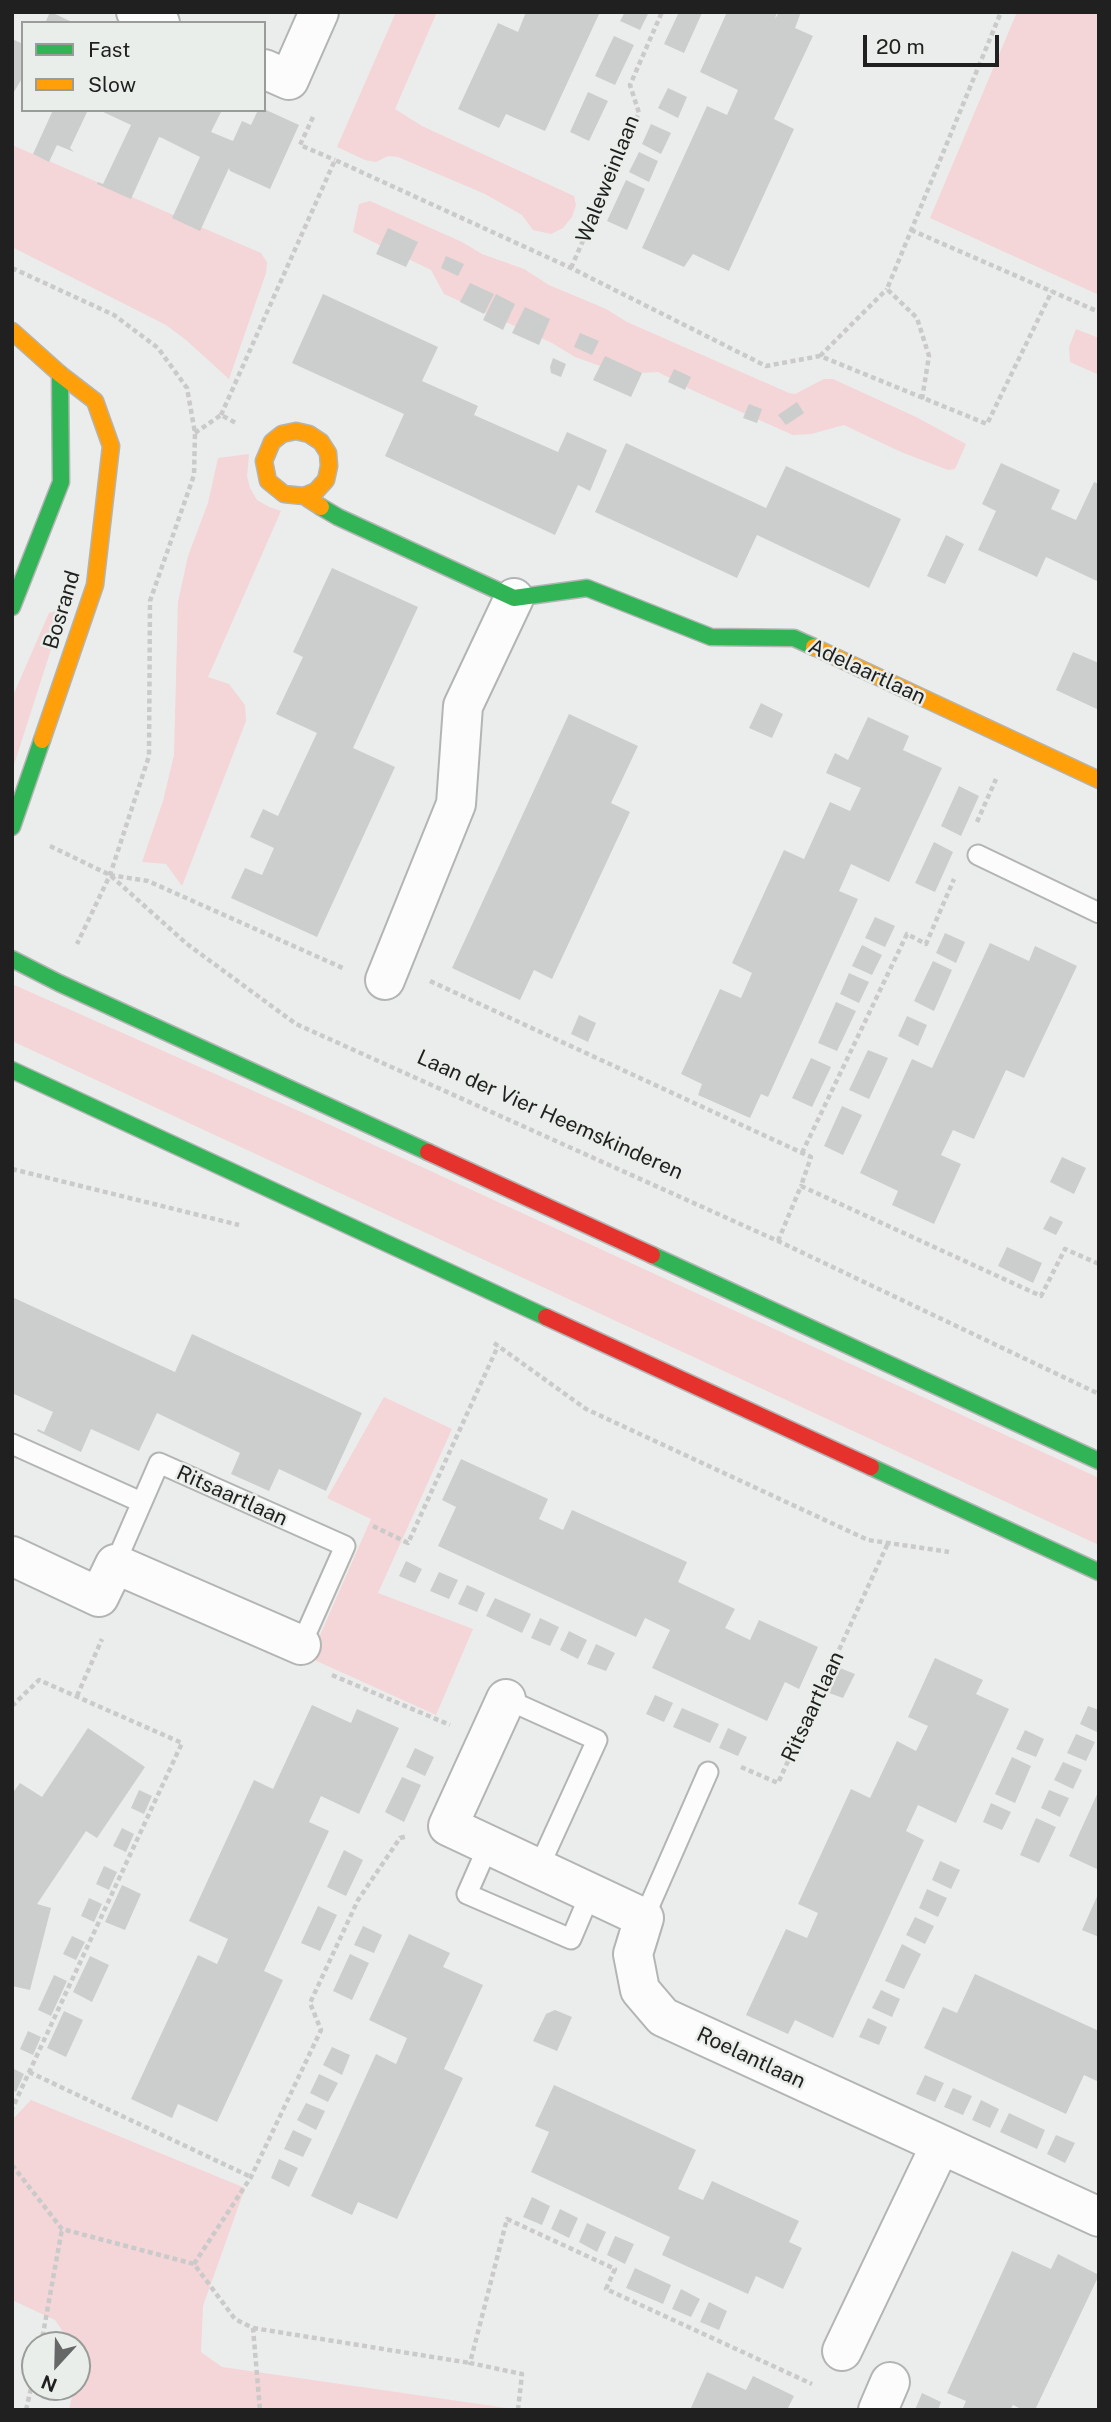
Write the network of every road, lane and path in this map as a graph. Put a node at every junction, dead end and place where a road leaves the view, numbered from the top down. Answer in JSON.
{"nodes":[{"id":1,"x":136,"y":12,"type":"edge"},
{"id":2,"x":319,"y":12,"type":"edge"},
{"id":3,"x":662,"y":12,"type":"edge"},
{"id":4,"x":1001,"y":12,"type":"edge"},
{"id":5,"x":156,"y":21,"type":"edge"},
{"id":6,"x":266,"y":70,"type":"edge"},
{"id":7,"x":911,"y":230,"type":"junction"},
{"id":8,"x":571,"y":268,"type":"junction"},
{"id":9,"x":887,"y":289,"type":"junction"},
{"id":10,"x":1052,"y":290,"type":"junction"},
{"id":11,"x":1099,"y":312,"type":"edge"},
{"id":12,"x":12,"y":331,"type":"edge"},
{"id":13,"x":820,"y":356,"type":"junction"},
{"id":14,"x":60,"y":374,"type":"junction"},
{"id":15,"x":922,"y":399,"type":"junction"},
{"id":16,"x":221,"y":415,"type":"dead end"},
{"id":17,"x":304,"y":496,"type":"junction"},
{"id":18,"x":514,"y":598,"type":"junction"},
{"id":19,"x":12,"y":607,"type":"edge"},
{"id":20,"x":1012,"y":740,"type":"junction"},
{"id":21,"x":1099,"y":780,"type":"edge"},
{"id":22,"x":976,"y":825,"type":"dead end"},
{"id":23,"x":12,"y":827,"type":"edge"},
{"id":24,"x":49,"y":846,"type":"dead end"},
{"id":25,"x":978,"y":855,"type":"dead end"},
{"id":26,"x":956,"y":873,"type":"dead end"},
{"id":27,"x":110,"y":875,"type":"junction"},
{"id":28,"x":1099,"y":913,"type":"edge"},
{"id":29,"x":12,"y":959,"type":"edge"},
{"id":30,"x":388,"y":971,"type":"junction"},
{"id":31,"x":12,"y":1070,"type":"edge"},
{"id":32,"x":802,"y":1153,"type":"junction"},
{"id":33,"x":12,"y":1169,"type":"edge"},
{"id":34,"x":801,"y":1186,"type":"junction"},
{"id":35,"x":244,"y":1226,"type":"dead end"},
{"id":36,"x":778,"y":1241,"type":"junction"},
{"id":37,"x":1099,"y":1264,"type":"edge"},
{"id":38,"x":491,"y":1341,"type":"dead end"},
{"id":39,"x":498,"y":1346,"type":"junction"},
{"id":40,"x":1099,"y":1394,"type":"edge"},
{"id":41,"x":12,"y":1444,"type":"edge"},
{"id":42,"x":1099,"y":1461,"type":"edge"},
{"id":43,"x":141,"y":1502,"type":"junction"},
{"id":44,"x":888,"y":1544,"type":"junction"},
{"id":45,"x":345,"y":1546,"type":"junction"},
{"id":46,"x":955,"y":1553,"type":"dead end"},
{"id":47,"x":12,"y":1556,"type":"edge"},
{"id":48,"x":1099,"y":1572,"type":"edge"},
{"id":49,"x":107,"y":1581,"type":"junction"},
{"id":50,"x":301,"y":1645,"type":"junction"},
{"id":51,"x":77,"y":1696,"type":"junction"},
{"id":52,"x":506,"y":1699,"type":"joint"},
{"id":53,"x":12,"y":1706,"type":"edge"},
{"id":54,"x":486,"y":1740,"type":"junction"},
{"id":55,"x":708,"y":1772,"type":"joint"},
{"id":56,"x":448,"y":1826,"type":"junction"},
{"id":57,"x":489,"y":1844,"type":"junction"},
{"id":58,"x":539,"y":1867,"type":"junction"},
{"id":59,"x":591,"y":1892,"type":"junction"},
{"id":60,"x":644,"y":1918,"type":"junction"},
{"id":61,"x":29,"y":2072,"type":"junction"},
{"id":62,"x":12,"y":2109,"type":"edge"},
{"id":63,"x":940,"y":2146,"type":"junction"},
{"id":64,"x":12,"y":2165,"type":"edge"},
{"id":65,"x":251,"y":2177,"type":"junction"},
{"id":66,"x":1099,"y":2217,"type":"edge"},
{"id":67,"x":62,"y":2229,"type":"junction"},
{"id":68,"x":194,"y":2264,"type":"junction"},
{"id":69,"x":253,"y":2328,"type":"junction"},
{"id":70,"x":44,"y":2331,"type":"edge"},
{"id":71,"x":842,"y":2351,"type":"dead end"},
{"id":72,"x":470,"y":2363,"type":"junction"},
{"id":73,"x":818,"y":2387,"type":"dead end"},
{"id":74,"x":260,"y":2410,"type":"edge"},
{"id":75,"x":518,"y":2410,"type":"edge"}],
"edges":[{"from":1,"to":5,"type":"street"},
{"from":2,"to":6,"type":"street"},
{"from":3,"to":8,"type":"path","name":"Waleweinlaan"},
{"from":4,"to":7,"type":"path"},
{"from":7,"to":9,"type":"path"},
{"from":7,"to":10,"type":"path"},
{"from":8,"to":13,"type":"path"},
{"from":8,"to":16,"type":"path"},
{"from":9,"to":13,"type":"path"},
{"from":9,"to":15,"type":"path"},
{"from":10,"to":11,"type":"path"},
{"from":10,"to":15,"type":"path"},
{"from":12,"to":14,"type":"street","name":"Bosrand"},
{"from":13,"to":15,"type":"path"},
{"from":14,"to":19,"type":"street"},
{"from":14,"to":23,"type":"street","name":"Bosrand"},
{"from":17,"to":17,"type":"street"},
{"from":17,"to":18,"type":"street"},
{"from":18,"to":20,"type":"street","name":"Adelaartlaan"},
{"from":18,"to":30,"type":"street"},
{"from":20,"to":21,"type":"street","name":"Adelaartlaan"},
{"from":20,"to":22,"type":"path"},
{"from":24,"to":27,"type":"path","name":"Laan der Vier Heemskinderen"},
{"from":25,"to":28,"type":"lane"},
{"from":26,"to":32,"type":"path"},
{"from":27,"to":30,"type":"path"},
{"from":27,"to":36,"type":"path","name":"Laan der Vier Heemskinderen"},
{"from":29,"to":42,"type":"street"},
{"from":30,"to":32,"type":"path"},
{"from":31,"to":48,"type":"street"},
{"from":32,"to":34,"type":"path"},
{"from":33,"to":35,"type":"path"},
{"from":34,"to":36,"type":"path"},
{"from":34,"to":37,"type":"path"},
{"from":36,"to":40,"type":"path","name":"Laan der Vier Heemskinderen"},
{"from":38,"to":39,"type":"path"},
{"from":39,"to":44,"type":"path"},
{"from":39,"to":45,"type":"path"},
{"from":41,"to":43,"type":"lane"},
{"from":43,"to":45,"type":"lane","name":"Ritsaartlaan"},
{"from":43,"to":49,"type":"lane","name":"Ritsaartlaan"},
{"from":44,"to":46,"type":"path"},
{"from":44,"to":55,"type":"path","name":"Ritsaartlaan"},
{"from":45,"to":50,"type":"lane"},
{"from":47,"to":49,"type":"street"},
{"from":49,"to":50,"type":"street"},
{"from":49,"to":51,"type":"path"},
{"from":50,"to":54,"type":"path"},
{"from":51,"to":53,"type":"path"},
{"from":51,"to":61,"type":"path"},
{"from":52,"to":54,"type":"street"},
{"from":52,"to":58,"type":"lane"},
{"from":54,"to":56,"type":"street"},
{"from":55,"to":60,"type":"lane"},
{"from":56,"to":57,"type":"street"},
{"from":56,"to":65,"type":"path"},
{"from":57,"to":58,"type":"street"},
{"from":57,"to":59,"type":"lane"},
{"from":58,"to":59,"type":"street"},
{"from":59,"to":60,"type":"street"},
{"from":60,"to":63,"type":"street","name":"Roelantlaan"},
{"from":61,"to":62,"type":"path"},
{"from":61,"to":65,"type":"path"},
{"from":63,"to":66,"type":"street","name":"Roelantlaan"},
{"from":63,"to":71,"type":"street"},
{"from":64,"to":67,"type":"path"},
{"from":65,"to":68,"type":"path"},
{"from":67,"to":68,"type":"path"},
{"from":67,"to":70,"type":"path"},
{"from":68,"to":69,"type":"path"},
{"from":69,"to":72,"type":"path"},
{"from":69,"to":74,"type":"path"},
{"from":72,"to":73,"type":"path"},
{"from":72,"to":75,"type":"path"}]}
